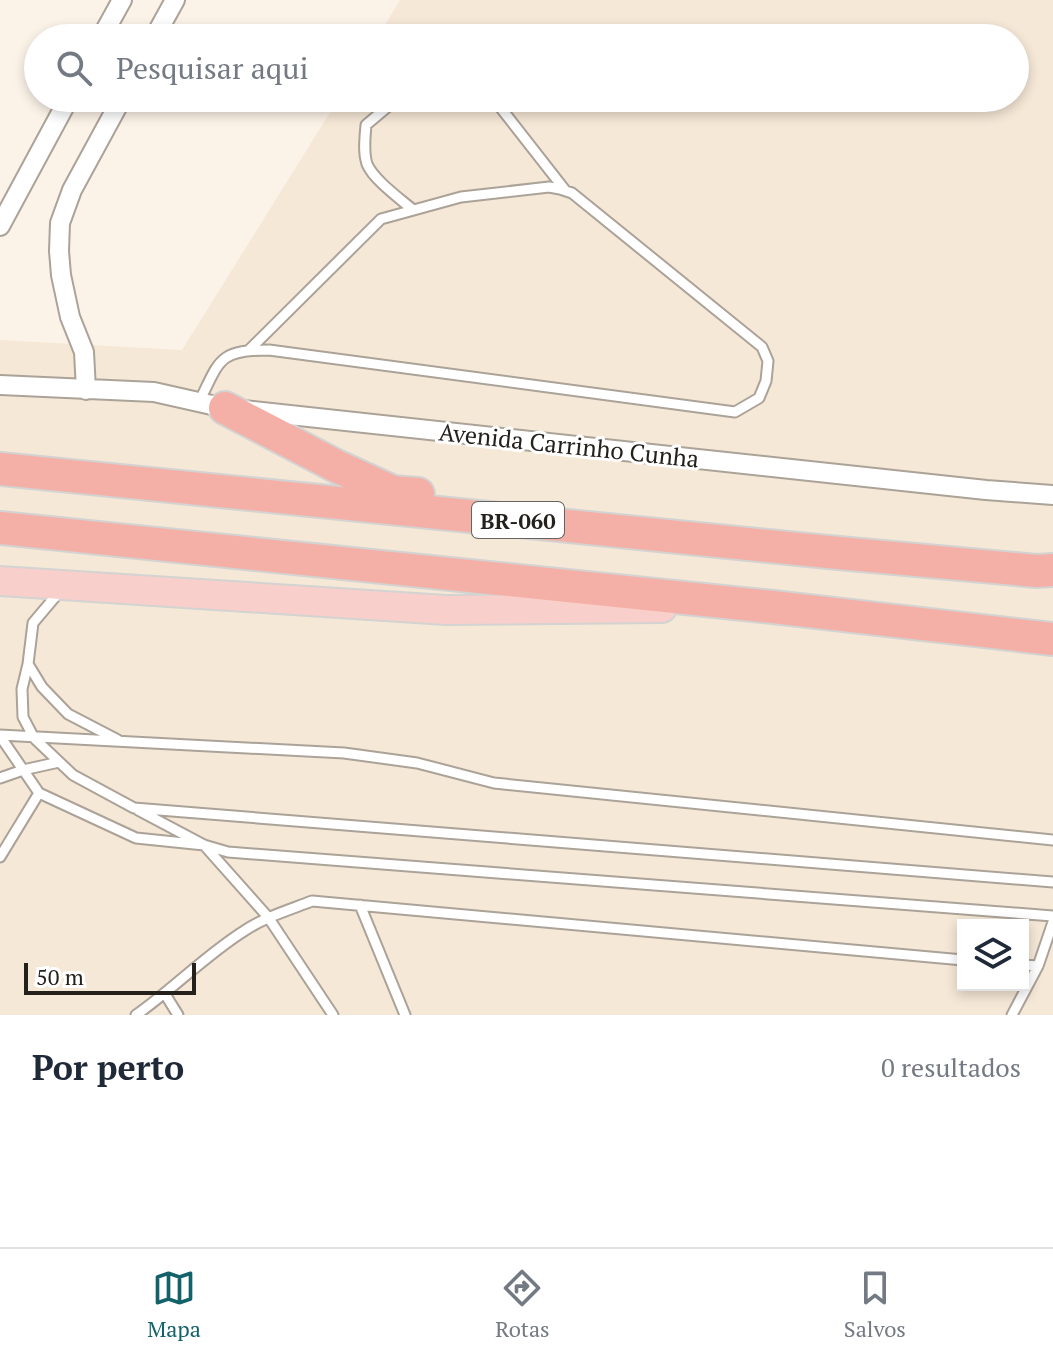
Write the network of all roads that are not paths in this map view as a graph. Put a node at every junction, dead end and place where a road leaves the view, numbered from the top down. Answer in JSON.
{"nodes":[{"id":1,"x":122,"y":0,"type":"edge"},
{"id":2,"x":175,"y":0,"type":"edge"},
{"id":3,"x":109,"y":24,"type":"edge"},
{"id":4,"x":162,"y":24,"type":"edge"},
{"id":5,"x":61,"y":112,"type":"edge"},
{"id":6,"x":114,"y":112,"type":"edge"},
{"id":7,"x":381,"y":112,"type":"edge"},
{"id":8,"x":504,"y":112,"type":"edge"},
{"id":9,"x":566,"y":190,"type":"junction"},
{"id":10,"x":412,"y":209,"type":"junction"},
{"id":11,"x":0,"y":226,"type":"edge"},
{"id":12,"x":249,"y":350,"type":"junction"},
{"id":13,"x":0,"y":385,"type":"edge"},
{"id":14,"x":86,"y":390,"type":"junction"},
{"id":15,"x":212,"y":405,"type":"junction"},
{"id":16,"x":0,"y":469,"type":"edge"},
{"id":17,"x":1053,"y":495,"type":"edge"},
{"id":18,"x":0,"y":528,"type":"edge"},
{"id":19,"x":828,"y":552,"type":"junction"},
{"id":20,"x":1053,"y":570,"type":"edge"},
{"id":21,"x":0,"y":581,"type":"edge"},
{"id":22,"x":65,"y":586,"type":"junction"},
{"id":23,"x":773,"y":607,"type":"junction"},
{"id":24,"x":1053,"y":639,"type":"edge"},
{"id":25,"x":28,"y":664,"type":"junction"},
{"id":26,"x":0,"y":735,"type":"edge"},
{"id":27,"x":34,"y":738,"type":"junction"},
{"id":28,"x":122,"y":742,"type":"junction"},
{"id":29,"x":59,"y":762,"type":"junction"},
{"id":30,"x":23,"y":770,"type":"junction"},
{"id":31,"x":0,"y":778,"type":"edge"},
{"id":32,"x":39,"y":793,"type":"junction"},
{"id":33,"x":134,"y":808,"type":"junction"},
{"id":34,"x":1053,"y":840,"type":"edge"},
{"id":35,"x":204,"y":845,"type":"junction"},
{"id":36,"x":0,"y":857,"type":"edge"},
{"id":37,"x":1053,"y":882,"type":"edge"},
{"id":38,"x":360,"y":905,"type":"junction"},
{"id":39,"x":1053,"y":916,"type":"edge"},
{"id":40,"x":268,"y":917,"type":"junction"},
{"id":41,"x":1053,"y":922,"type":"edge"},
{"id":42,"x":957,"y":959,"type":"edge"},
{"id":43,"x":1029,"y":965,"type":"edge"},
{"id":44,"x":1038,"y":966,"type":"junction"},
{"id":45,"x":165,"y":994,"type":"junction"},
{"id":46,"x":136,"y":1015,"type":"edge"},
{"id":47,"x":178,"y":1015,"type":"edge"},
{"id":48,"x":333,"y":1015,"type":"edge"},
{"id":49,"x":405,"y":1015,"type":"edge"},
{"id":50,"x":1012,"y":1015,"type":"edge"}],
"edges":[{"from":1,"to":3,"type":"street"},
{"from":2,"to":4,"type":"street"},
{"from":5,"to":11,"type":"street"},
{"from":6,"to":14,"type":"street"},
{"from":7,"to":10,"type":"lane"},
{"from":8,"to":9,"type":"lane"},
{"from":9,"to":10,"type":"lane"},
{"from":9,"to":12,"type":"lane"},
{"from":10,"to":12,"type":"lane"},
{"from":12,"to":15,"type":"lane"},
{"from":13,"to":14,"type":"street","name":"Avenida Carrinho Cunha"},
{"from":14,"to":15,"type":"street","name":"Avenida Carrinho Cunha"},
{"from":15,"to":17,"type":"street","name":"Avenida Carrinho Cunha"},
{"from":15,"to":19,"type":"highway"},
{"from":16,"to":19,"type":"highway","number":"BR-060"},
{"from":18,"to":23,"type":"highway"},
{"from":19,"to":20,"type":"highway","number":"BR-060"},
{"from":21,"to":22,"type":"main road"},
{"from":22,"to":23,"type":"main road"},
{"from":22,"to":25,"type":"lane"},
{"from":23,"to":24,"type":"highway"},
{"from":25,"to":27,"type":"lane"},
{"from":25,"to":28,"type":"lane"},
{"from":26,"to":27,"type":"lane"},
{"from":26,"to":30,"type":"lane"},
{"from":27,"to":28,"type":"lane"},
{"from":27,"to":29,"type":"lane"},
{"from":28,"to":34,"type":"lane"},
{"from":29,"to":30,"type":"lane"},
{"from":29,"to":33,"type":"lane"},
{"from":30,"to":31,"type":"lane"},
{"from":30,"to":32,"type":"lane"},
{"from":32,"to":35,"type":"lane"},
{"from":32,"to":36,"type":"lane"},
{"from":33,"to":35,"type":"lane"},
{"from":33,"to":37,"type":"lane"},
{"from":35,"to":39,"type":"lane"},
{"from":35,"to":40,"type":"lane"},
{"from":38,"to":40,"type":"lane"},
{"from":38,"to":42,"type":"lane"},
{"from":38,"to":49,"type":"lane"},
{"from":40,"to":45,"type":"lane"},
{"from":40,"to":48,"type":"lane"},
{"from":41,"to":44,"type":"lane"},
{"from":43,"to":44,"type":"lane"},
{"from":44,"to":50,"type":"lane"},
{"from":45,"to":46,"type":"lane"},
{"from":45,"to":47,"type":"lane"}]}
